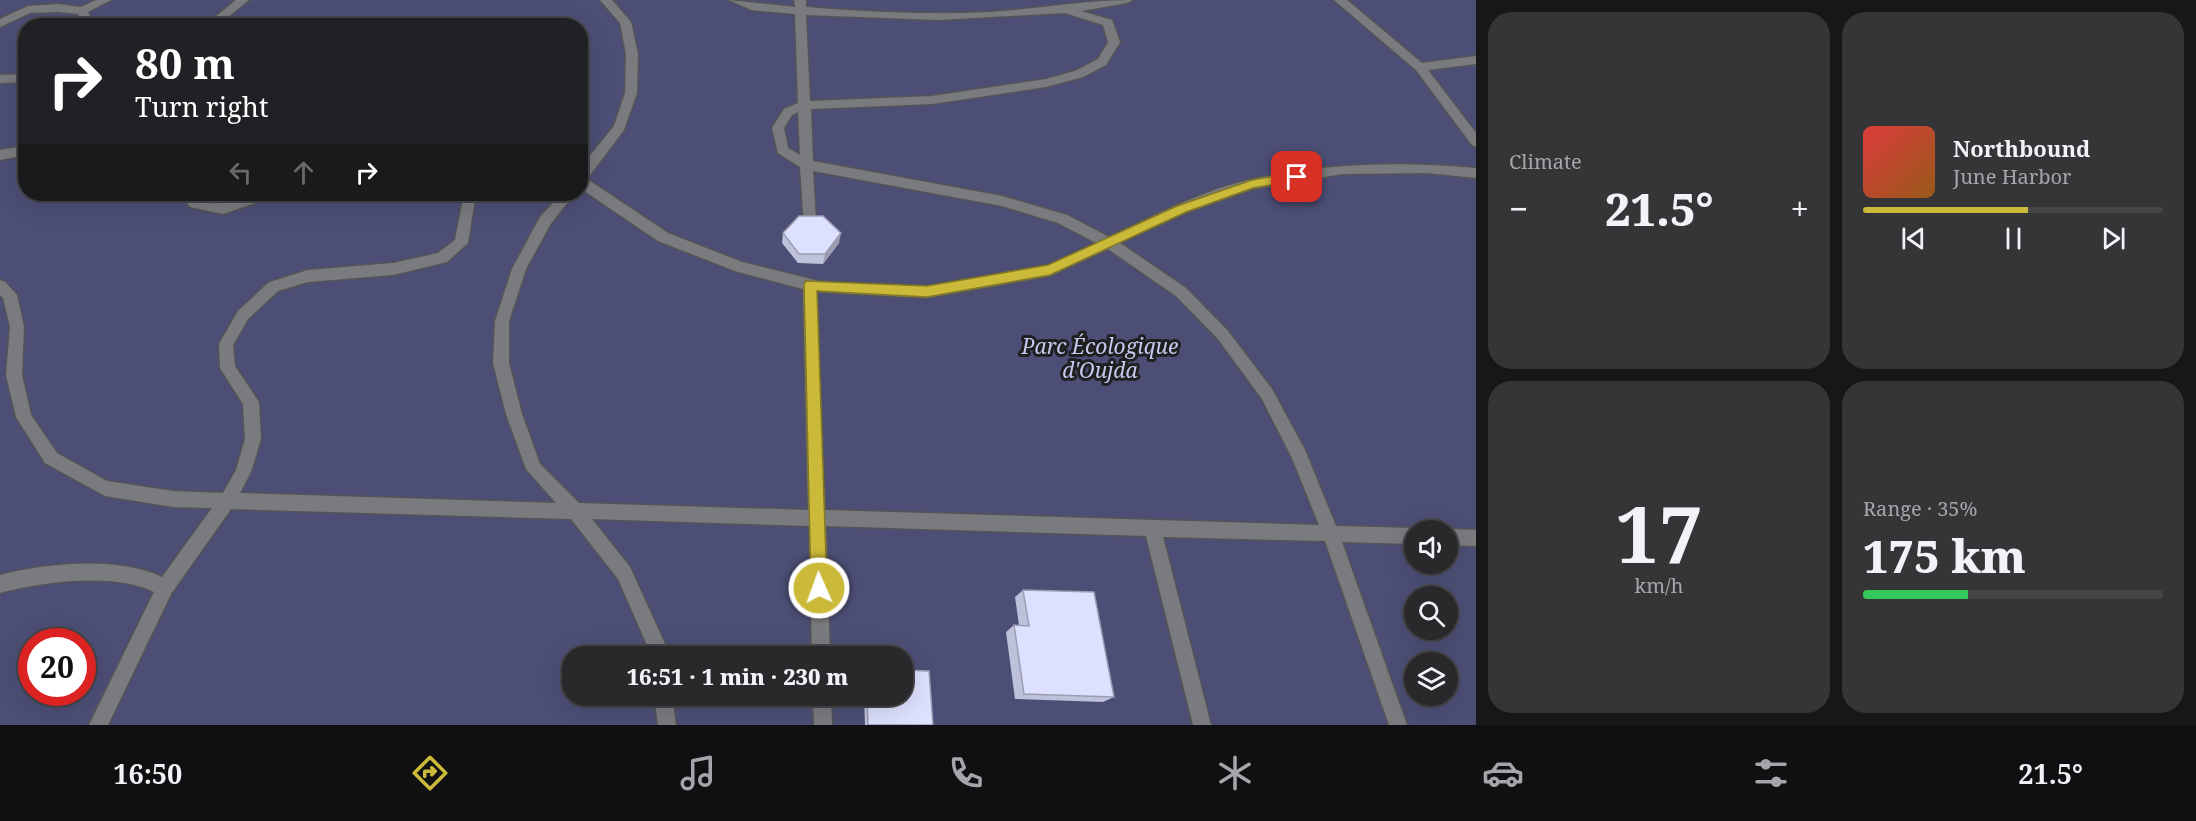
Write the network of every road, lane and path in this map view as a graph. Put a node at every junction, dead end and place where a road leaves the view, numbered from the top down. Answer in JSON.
{"nodes":[{"id":1,"x":105,"y":0,"type":"edge"},
{"id":2,"x":243,"y":0,"type":"edge"},
{"id":3,"x":606,"y":0,"type":"edge"},
{"id":4,"x":735,"y":0,"type":"edge"},
{"id":5,"x":1340,"y":0,"type":"edge"},
{"id":6,"x":1122,"y":1,"type":"edge"},
{"id":7,"x":801,"y":6,"type":"edge"},
{"id":8,"x":82,"y":11,"type":"junction"},
{"id":9,"x":1070,"y":11,"type":"junction"},
{"id":10,"x":85,"y":18,"type":"edge"},
{"id":11,"x":219,"y":18,"type":"edge"},
{"id":12,"x":0,"y":23,"type":"edge"},
{"id":13,"x":1108,"y":23,"type":"junction"},
{"id":14,"x":1476,"y":60,"type":"edge"},
{"id":15,"x":1420,"y":67,"type":"junction"},
{"id":16,"x":18,"y":79,"type":"edge"},
{"id":17,"x":2,"y":82,"type":"edge"},
{"id":18,"x":805,"y":105,"type":"junction"},
{"id":19,"x":1476,"y":142,"type":"edge"},
{"id":20,"x":18,"y":152,"type":"edge"},
{"id":21,"x":0,"y":155,"type":"edge"},
{"id":22,"x":807,"y":165,"type":"junction"},
{"id":23,"x":588,"y":169,"type":"edge"},
{"id":24,"x":1476,"y":173,"type":"edge"},
{"id":25,"x":588,"y":185,"type":"edge"},
{"id":26,"x":193,"y":201,"type":"edge"},
{"id":27,"x":245,"y":201,"type":"edge"},
{"id":28,"x":468,"y":201,"type":"edge"},
{"id":29,"x":562,"y":201,"type":"edge"},
{"id":30,"x":810,"y":222,"type":"edge"},
{"id":31,"x":1109,"y":243,"type":"junction"},
{"id":32,"x":810,"y":284,"type":"junction"},
{"id":33,"x":0,"y":286,"type":"edge"},
{"id":34,"x":227,"y":501,"type":"junction"},
{"id":35,"x":575,"y":511,"type":"junction"},
{"id":36,"x":817,"y":519,"type":"junction"},
{"id":37,"x":1153,"y":529,"type":"junction"},
{"id":38,"x":1331,"y":534,"type":"junction"},
{"id":39,"x":1404,"y":536,"type":"edge"},
{"id":40,"x":1458,"y":537,"type":"edge"},
{"id":41,"x":1476,"y":538,"type":"edge"},
{"id":42,"x":0,"y":584,"type":"edge"},
{"id":43,"x":165,"y":588,"type":"junction"},
{"id":44,"x":656,"y":646,"type":"edge"},
{"id":45,"x":821,"y":646,"type":"edge"},
{"id":46,"x":664,"y":706,"type":"edge"},
{"id":47,"x":822,"y":706,"type":"edge"},
{"id":48,"x":98,"y":725,"type":"edge"},
{"id":49,"x":667,"y":725,"type":"edge"},
{"id":50,"x":823,"y":725,"type":"edge"},
{"id":51,"x":1202,"y":725,"type":"edge"},
{"id":52,"x":1398,"y":725,"type":"edge"}],
"edges":[{"from":1,"to":8,"type":"lane"},
{"from":2,"to":11,"type":"lane"},
{"from":3,"to":23,"type":"lane"},
{"from":4,"to":7,"type":"lane"},
{"from":5,"to":15,"type":"lane"},
{"from":6,"to":9,"type":"lane"},
{"from":6,"to":13,"type":"lane"},
{"from":7,"to":9,"type":"lane"},
{"from":7,"to":18,"type":"lane"},
{"from":8,"to":10,"type":"lane"},
{"from":8,"to":12,"type":"lane"},
{"from":9,"to":13,"type":"lane"},
{"from":13,"to":18,"type":"lane"},
{"from":14,"to":15,"type":"lane"},
{"from":15,"to":19,"type":"lane"},
{"from":16,"to":17,"type":"lane"},
{"from":18,"to":22,"type":"lane"},
{"from":18,"to":22,"type":"lane"},
{"from":20,"to":21,"type":"lane"},
{"from":22,"to":30,"type":"lane"},
{"from":22,"to":31,"type":"lane"},
{"from":24,"to":31,"type":"lane"},
{"from":25,"to":32,"type":"lane"},
{"from":26,"to":27,"type":"lane"},
{"from":28,"to":34,"type":"lane"},
{"from":29,"to":35,"type":"lane"},
{"from":31,"to":32,"type":"lane"},
{"from":31,"to":38,"type":"lane"},
{"from":32,"to":36,"type":"lane"},
{"from":33,"to":34,"type":"lane"},
{"from":34,"to":35,"type":"lane"},
{"from":34,"to":43,"type":"lane"},
{"from":35,"to":36,"type":"lane"},
{"from":35,"to":44,"type":"lane"},
{"from":36,"to":37,"type":"lane"},
{"from":36,"to":45,"type":"lane"},
{"from":37,"to":38,"type":"lane"},
{"from":37,"to":51,"type":"lane"},
{"from":38,"to":39,"type":"lane"},
{"from":38,"to":52,"type":"lane"},
{"from":40,"to":41,"type":"lane"},
{"from":42,"to":43,"type":"lane"},
{"from":43,"to":48,"type":"lane"},
{"from":46,"to":49,"type":"lane"},
{"from":47,"to":50,"type":"lane"}]}
